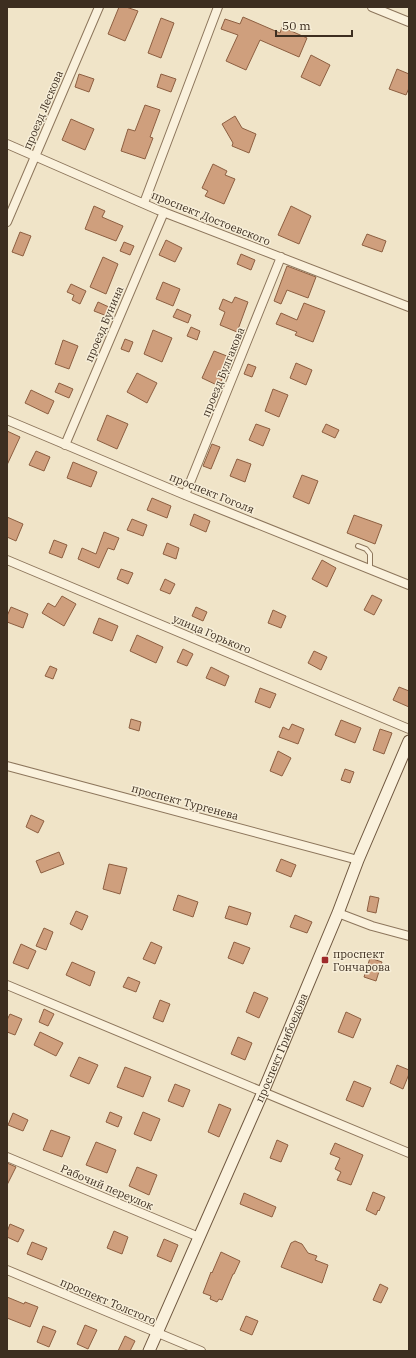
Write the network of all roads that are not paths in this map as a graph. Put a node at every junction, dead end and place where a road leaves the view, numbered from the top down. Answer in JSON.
{"nodes":[{"id":1,"x":99,"y":7,"type":"edge"},
{"id":2,"x":218,"y":7,"type":"edge"},
{"id":3,"x":372,"y":7,"type":"edge"},
{"id":4,"x":409,"y":22,"type":"edge"},
{"id":5,"x":7,"y":144,"type":"edge"},
{"id":6,"x":36,"y":156,"type":"junction"},
{"id":7,"x":144,"y":203,"type":"junction"},
{"id":8,"x":164,"y":212,"type":"junction"},
{"id":9,"x":7,"y":222,"type":"edge"},
{"id":10,"x":281,"y":257,"type":"junction"},
{"id":11,"x":409,"y":307,"type":"edge"},
{"id":12,"x":7,"y":420,"type":"edge"},
{"id":13,"x":65,"y":444,"type":"junction"},
{"id":14,"x":185,"y":495,"type":"junction"},
{"id":15,"x":358,"y":546,"type":"dead end"},
{"id":16,"x":7,"y":560,"type":"edge"},
{"id":17,"x":370,"y":569,"type":"junction"},
{"id":18,"x":409,"y":585,"type":"edge"},
{"id":19,"x":409,"y":729,"type":"edge"},
{"id":20,"x":409,"y":742,"type":"edge"},
{"id":21,"x":7,"y":766,"type":"edge"},
{"id":22,"x":358,"y":860,"type":"junction"},
{"id":23,"x":338,"y":913,"type":"junction"},
{"id":24,"x":409,"y":936,"type":"edge"},
{"id":25,"x":7,"y":985,"type":"edge"},
{"id":26,"x":263,"y":1092,"type":"junction"},
{"id":27,"x":409,"y":1153,"type":"edge"},
{"id":28,"x":7,"y":1157,"type":"edge"},
{"id":29,"x":198,"y":1237,"type":"junction"},
{"id":30,"x":7,"y":1270,"type":"edge"},
{"id":31,"x":156,"y":1332,"type":"junction"},
{"id":32,"x":148,"y":1351,"type":"edge"},
{"id":33,"x":201,"y":1351,"type":"edge"}],
"edges":[{"from":1,"to":6,"type":"street","name":"проезд Лескова"},
{"from":2,"to":7,"type":"street"},
{"from":3,"to":4,"type":"street"},
{"from":5,"to":6,"type":"street","name":"проспект Достоевского"},
{"from":6,"to":7,"type":"street","name":"проспект Достоевского"},
{"from":6,"to":9,"type":"street","name":"проезд Лескова"},
{"from":7,"to":8,"type":"street","name":"проспект Достоевского"},
{"from":8,"to":10,"type":"street","name":"проспект Достоевского"},
{"from":8,"to":13,"type":"street","name":"проезд Бунина"},
{"from":10,"to":11,"type":"street","name":"проспект Достоевского"},
{"from":10,"to":14,"type":"street","name":"проезд Булгакова"},
{"from":12,"to":13,"type":"street","name":"проспект Гоголя"},
{"from":13,"to":14,"type":"street","name":"проспект Гоголя"},
{"from":14,"to":17,"type":"street","name":"проспект Гоголя"},
{"from":15,"to":17,"type":"lane"},
{"from":16,"to":19,"type":"street","name":"улица Горького"},
{"from":17,"to":18,"type":"street","name":"проспект Гоголя"},
{"from":20,"to":22,"type":"street","name":"проспект Грибоедова"},
{"from":21,"to":22,"type":"street","name":"проспект Тургенева"},
{"from":22,"to":23,"type":"street","name":"проспект Грибоедова"},
{"from":23,"to":24,"type":"street"},
{"from":23,"to":26,"type":"street","name":"проспект Грибоедова"},
{"from":25,"to":26,"type":"street"},
{"from":26,"to":27,"type":"street"},
{"from":26,"to":29,"type":"street","name":"проспект Грибоедова"},
{"from":28,"to":29,"type":"street","name":"Рабочий переулок"},
{"from":29,"to":31,"type":"street","name":"проспект Грибоедова"},
{"from":30,"to":31,"type":"street","name":"проспект Толстого"},
{"from":31,"to":32,"type":"street","name":"проспект Грибоедова"},
{"from":31,"to":33,"type":"street","name":"проспект Толстого"}]}
